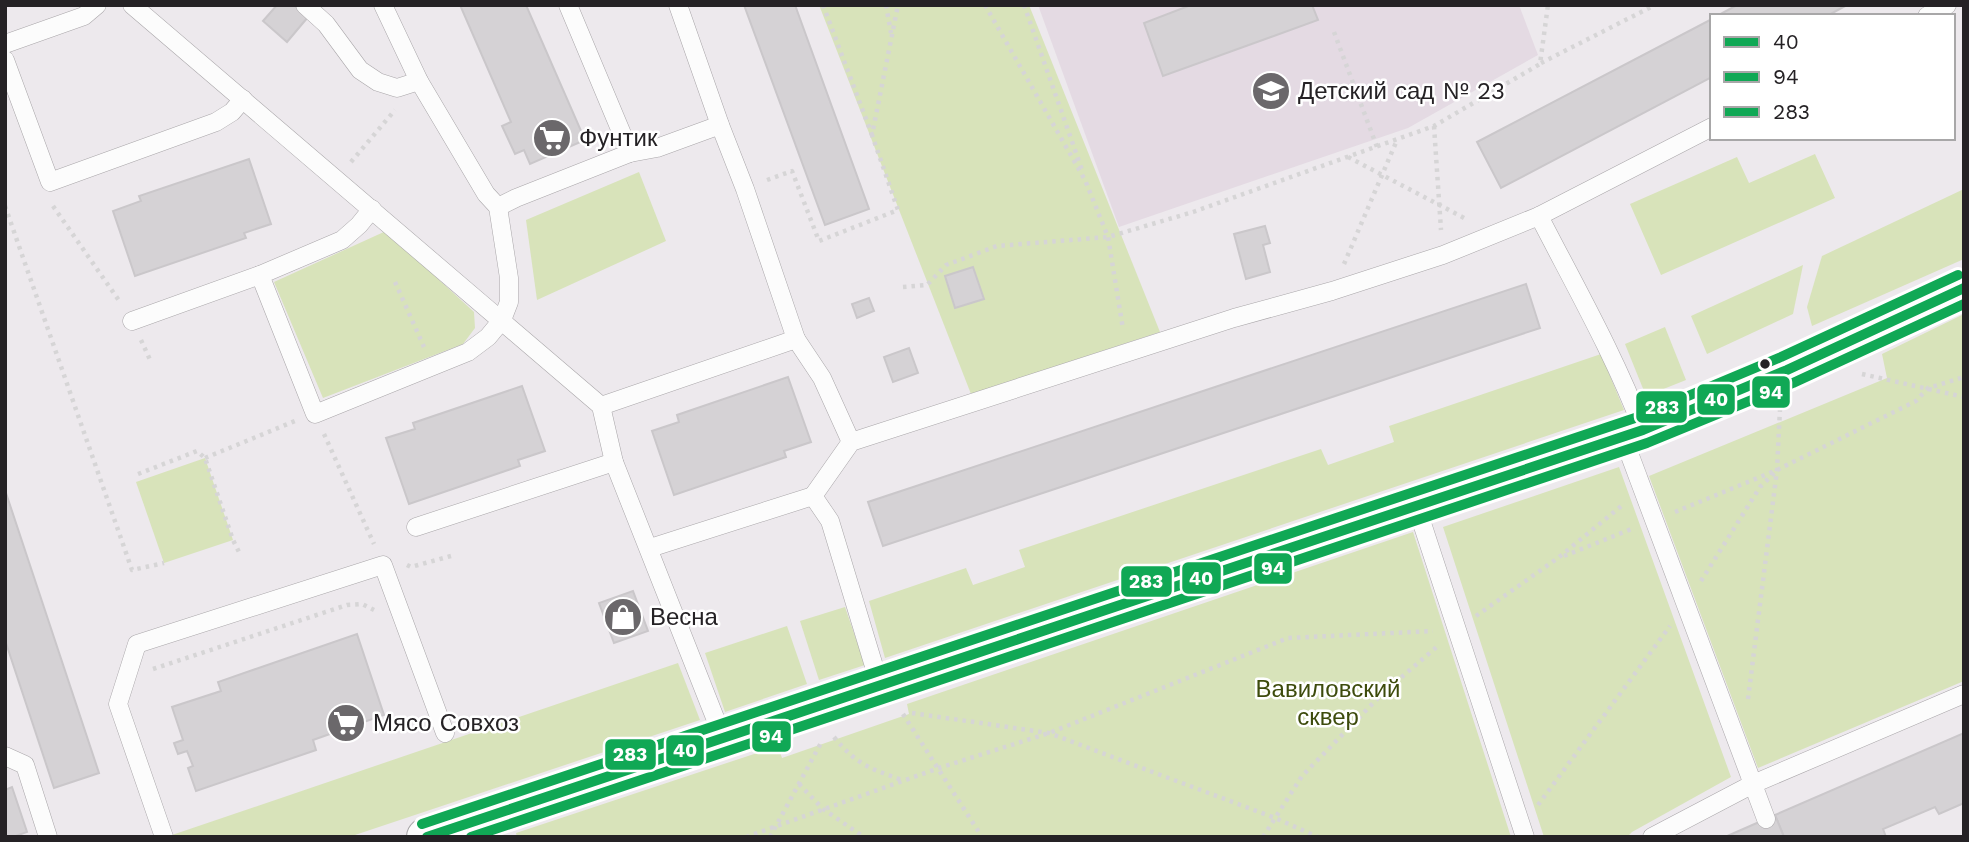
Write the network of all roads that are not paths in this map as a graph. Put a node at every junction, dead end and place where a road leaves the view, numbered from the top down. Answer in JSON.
{"nodes":[{"id":1,"x":97,"y":5,"type":"edge"},
{"id":2,"x":132,"y":5,"type":"edge"},
{"id":3,"x":305,"y":5,"type":"edge"},
{"id":4,"x":383,"y":5,"type":"edge"},
{"id":5,"x":568,"y":5,"type":"edge"},
{"id":6,"x":677,"y":5,"type":"edge"},
{"id":7,"x":1947,"y":5,"type":"edge"},
{"id":8,"x":1931,"y":14,"type":"edge"},
{"id":9,"x":5,"y":44,"type":"edge"},
{"id":10,"x":5,"y":60,"type":"edge"},
{"id":11,"x":419,"y":81,"type":"junction"},
{"id":12,"x":243,"y":99,"type":"junction"},
{"id":13,"x":720,"y":125,"type":"junction"},
{"id":14,"x":1710,"y":128,"type":"edge"},
{"id":15,"x":630,"y":153,"type":"junction"},
{"id":16,"x":498,"y":207,"type":"junction"},
{"id":17,"x":372,"y":209,"type":"junction"},
{"id":18,"x":1539,"y":216,"type":"junction"},
{"id":19,"x":260,"y":275,"type":"junction"},
{"id":20,"x":1964,"y":288,"type":"edge"},
{"id":21,"x":502,"y":320,"type":"junction"},
{"id":22,"x":132,"y":321,"type":"road end"},
{"id":23,"x":796,"y":339,"type":"junction"},
{"id":24,"x":601,"y":406,"type":"junction"},
{"id":25,"x":1633,"y":434,"type":"junction"},
{"id":26,"x":851,"y":442,"type":"junction"},
{"id":27,"x":614,"y":462,"type":"junction"},
{"id":28,"x":813,"y":496,"type":"junction"},
{"id":29,"x":1416,"y":505,"type":"junction"},
{"id":30,"x":416,"y":527,"type":"dead end"},
{"id":31,"x":650,"y":548,"type":"junction"},
{"id":32,"x":880,"y":686,"type":"junction"},
{"id":33,"x":1964,"y":694,"type":"edge"},
{"id":34,"x":445,"y":733,"type":"dead end"},
{"id":35,"x":723,"y":738,"type":"junction"},
{"id":36,"x":5,"y":757,"type":"edge"},
{"id":37,"x":1753,"y":784,"type":"junction"},
{"id":38,"x":1766,"y":819,"type":"dead end"},
{"id":39,"x":495,"y":826,"type":"edge"},
{"id":40,"x":1523,"y":832,"type":"edge"},
{"id":41,"x":47,"y":837,"type":"edge"},
{"id":42,"x":164,"y":837,"type":"edge"},
{"id":43,"x":426,"y":837,"type":"edge"},
{"id":44,"x":1652,"y":837,"type":"edge"}],
"edges":[{"from":1,"to":9,"type":"lane"},
{"from":2,"to":12,"type":"lane"},
{"from":3,"to":11,"type":"lane"},
{"from":4,"to":11,"type":"lane"},
{"from":5,"to":15,"type":"lane"},
{"from":6,"to":13,"type":"lane"},
{"from":7,"to":8,"type":"lane"},
{"from":10,"to":12,"type":"lane"},
{"from":11,"to":16,"type":"lane"},
{"from":12,"to":17,"type":"lane"},
{"from":13,"to":15,"type":"lane"},
{"from":13,"to":23,"type":"lane"},
{"from":14,"to":18,"type":"lane"},
{"from":15,"to":16,"type":"lane"},
{"from":16,"to":21,"type":"lane"},
{"from":17,"to":19,"type":"lane"},
{"from":17,"to":21,"type":"lane"},
{"from":18,"to":25,"type":"lane"},
{"from":18,"to":26,"type":"lane"},
{"from":19,"to":21,"type":"lane"},
{"from":19,"to":22,"type":"lane"},
{"from":20,"to":25,"type":"street"},
{"from":21,"to":24,"type":"lane"},
{"from":23,"to":24,"type":"lane"},
{"from":23,"to":26,"type":"lane"},
{"from":24,"to":27,"type":"lane"},
{"from":25,"to":29,"type":"street"},
{"from":25,"to":37,"type":"lane"},
{"from":26,"to":28,"type":"lane"},
{"from":27,"to":30,"type":"lane"},
{"from":27,"to":31,"type":"lane"},
{"from":28,"to":31,"type":"lane"},
{"from":28,"to":32,"type":"lane"},
{"from":29,"to":32,"type":"street"},
{"from":29,"to":40,"type":"lane"},
{"from":31,"to":35,"type":"lane"},
{"from":32,"to":35,"type":"street"},
{"from":33,"to":37,"type":"lane"},
{"from":34,"to":42,"type":"lane"},
{"from":35,"to":39,"type":"street"},
{"from":36,"to":41,"type":"lane"},
{"from":37,"to":38,"type":"lane"},
{"from":37,"to":44,"type":"lane"},
{"from":39,"to":43,"type":"street"}]}
